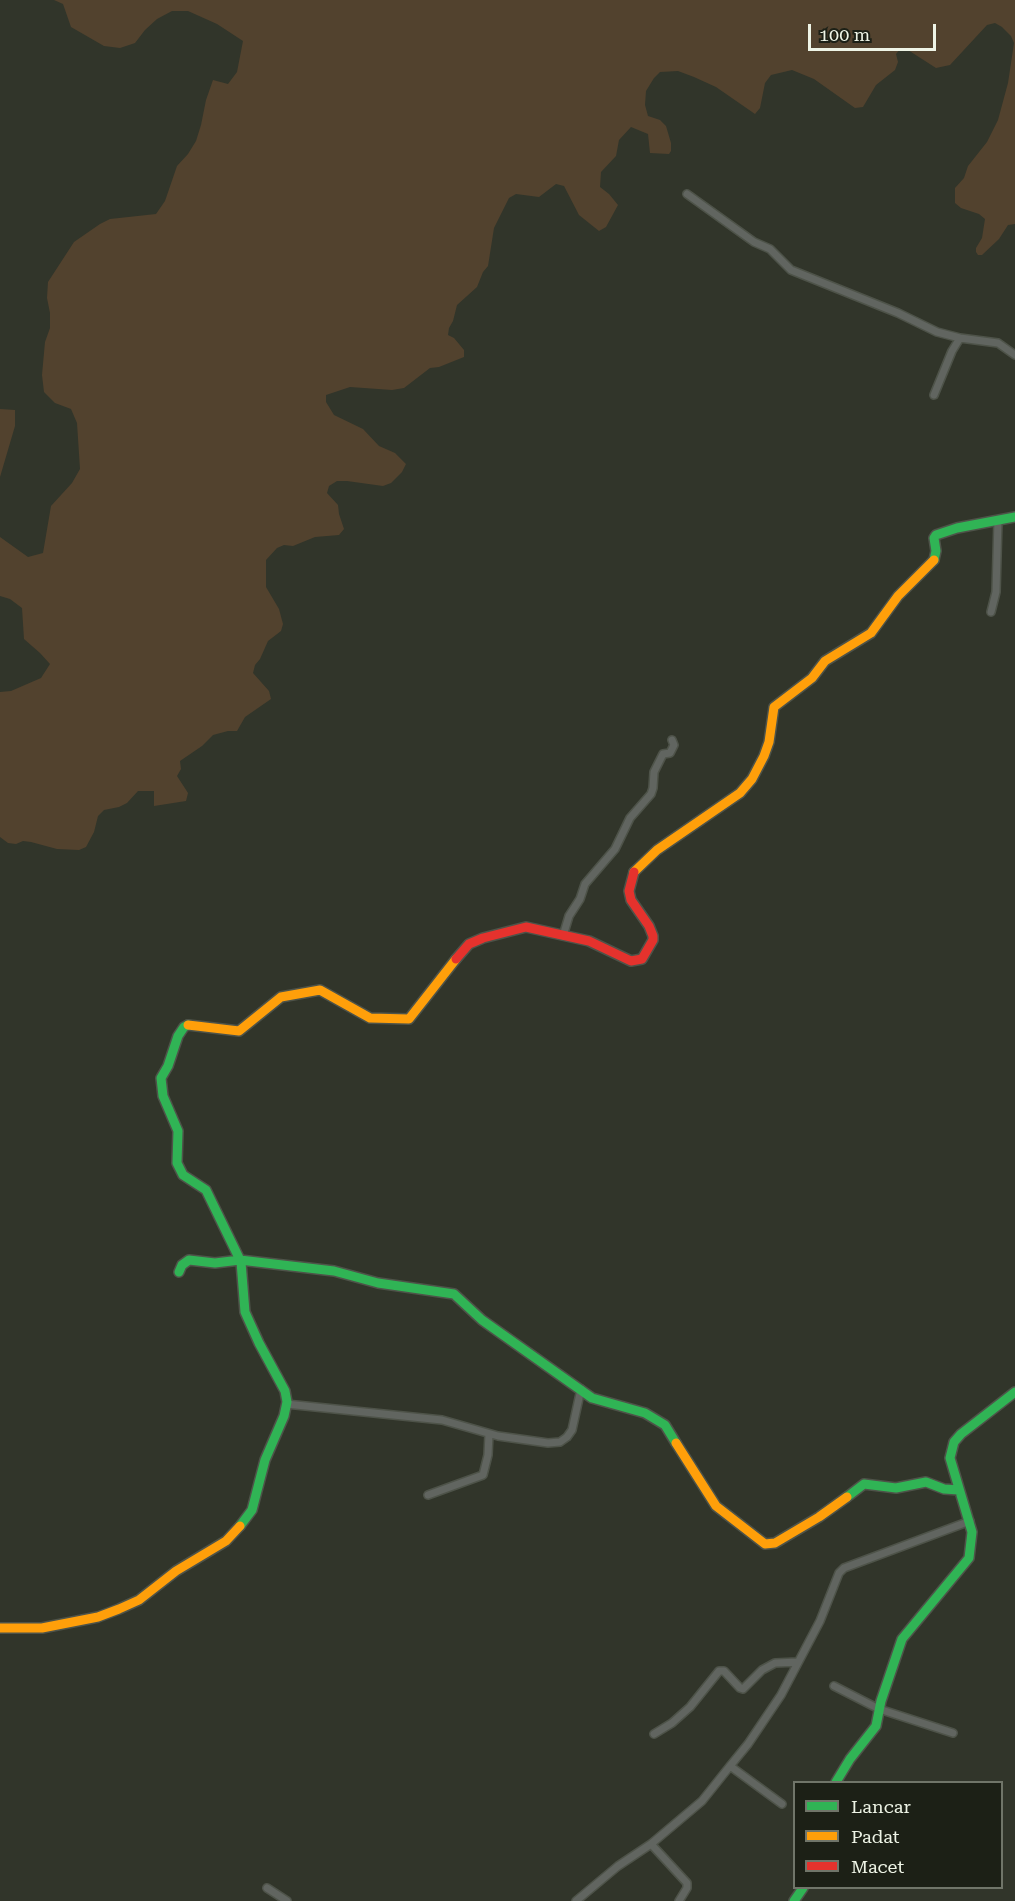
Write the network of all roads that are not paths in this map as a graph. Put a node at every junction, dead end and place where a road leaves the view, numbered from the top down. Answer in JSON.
{"nodes":[{"id":1,"x":687,"y":194,"type":"dead end"},
{"id":2,"x":960,"y":338,"type":"junction"},
{"id":3,"x":1015,"y":355,"type":"edge"},
{"id":4,"x":934,"y":395,"type":"dead end"},
{"id":5,"x":1015,"y":517,"type":"edge"},
{"id":6,"x":998,"y":520,"type":"junction"},
{"id":7,"x":991,"y":612,"type":"dead end"},
{"id":8,"x":672,"y":740,"type":"dead end"},
{"id":9,"x":563,"y":936,"type":"junction"},
{"id":10,"x":240,"y":1260,"type":"junction"},
{"id":11,"x":179,"y":1272,"type":"dead end"},
{"id":12,"x":581,"y":1389,"type":"junction"},
{"id":13,"x":1012,"y":1394,"type":"edge"},
{"id":14,"x":286,"y":1404,"type":"junction"},
{"id":15,"x":489,"y":1434,"type":"junction"},
{"id":16,"x":959,"y":1490,"type":"junction"},
{"id":17,"x":428,"y":1496,"type":"dead end"},
{"id":18,"x":970,"y":1521,"type":"junction"},
{"id":19,"x":0,"y":1628,"type":"edge"},
{"id":20,"x":798,"y":1662,"type":"junction"},
{"id":21,"x":834,"y":1686,"type":"dead end"},
{"id":22,"x":879,"y":1708,"type":"junction"},
{"id":23,"x":953,"y":1733,"type":"dead end"},
{"id":24,"x":654,"y":1734,"type":"dead end"},
{"id":25,"x":730,"y":1766,"type":"junction"},
{"id":26,"x":837,"y":1781,"type":"edge"},
{"id":27,"x":782,"y":1804,"type":"dead end"},
{"id":28,"x":651,"y":1845,"type":"junction"},
{"id":29,"x":267,"y":1888,"type":"dead end"},
{"id":30,"x":287,"y":1901,"type":"edge"},
{"id":31,"x":576,"y":1901,"type":"edge"},
{"id":32,"x":679,"y":1901,"type":"edge"}],
"edges":[{"from":1,"to":2,"type":"street"},
{"from":2,"to":3,"type":"street"},
{"from":2,"to":4,"type":"street"},
{"from":5,"to":6,"type":"street"},
{"from":6,"to":7,"type":"street"},
{"from":6,"to":9,"type":"street"},
{"from":8,"to":9,"type":"street"},
{"from":9,"to":10,"type":"street"},
{"from":10,"to":11,"type":"street"},
{"from":10,"to":12,"type":"street"},
{"from":10,"to":14,"type":"street"},
{"from":12,"to":15,"type":"street"},
{"from":12,"to":16,"type":"street"},
{"from":13,"to":16,"type":"street"},
{"from":14,"to":15,"type":"street"},
{"from":14,"to":19,"type":"street"},
{"from":15,"to":17,"type":"street"},
{"from":16,"to":18,"type":"street"},
{"from":18,"to":20,"type":"street"},
{"from":18,"to":22,"type":"street"},
{"from":20,"to":24,"type":"street"},
{"from":20,"to":25,"type":"street"},
{"from":21,"to":22,"type":"street"},
{"from":22,"to":23,"type":"street"},
{"from":22,"to":26,"type":"street"},
{"from":25,"to":27,"type":"street"},
{"from":25,"to":28,"type":"street"},
{"from":28,"to":31,"type":"street"},
{"from":28,"to":32,"type":"street"},
{"from":29,"to":30,"type":"street"}]}
